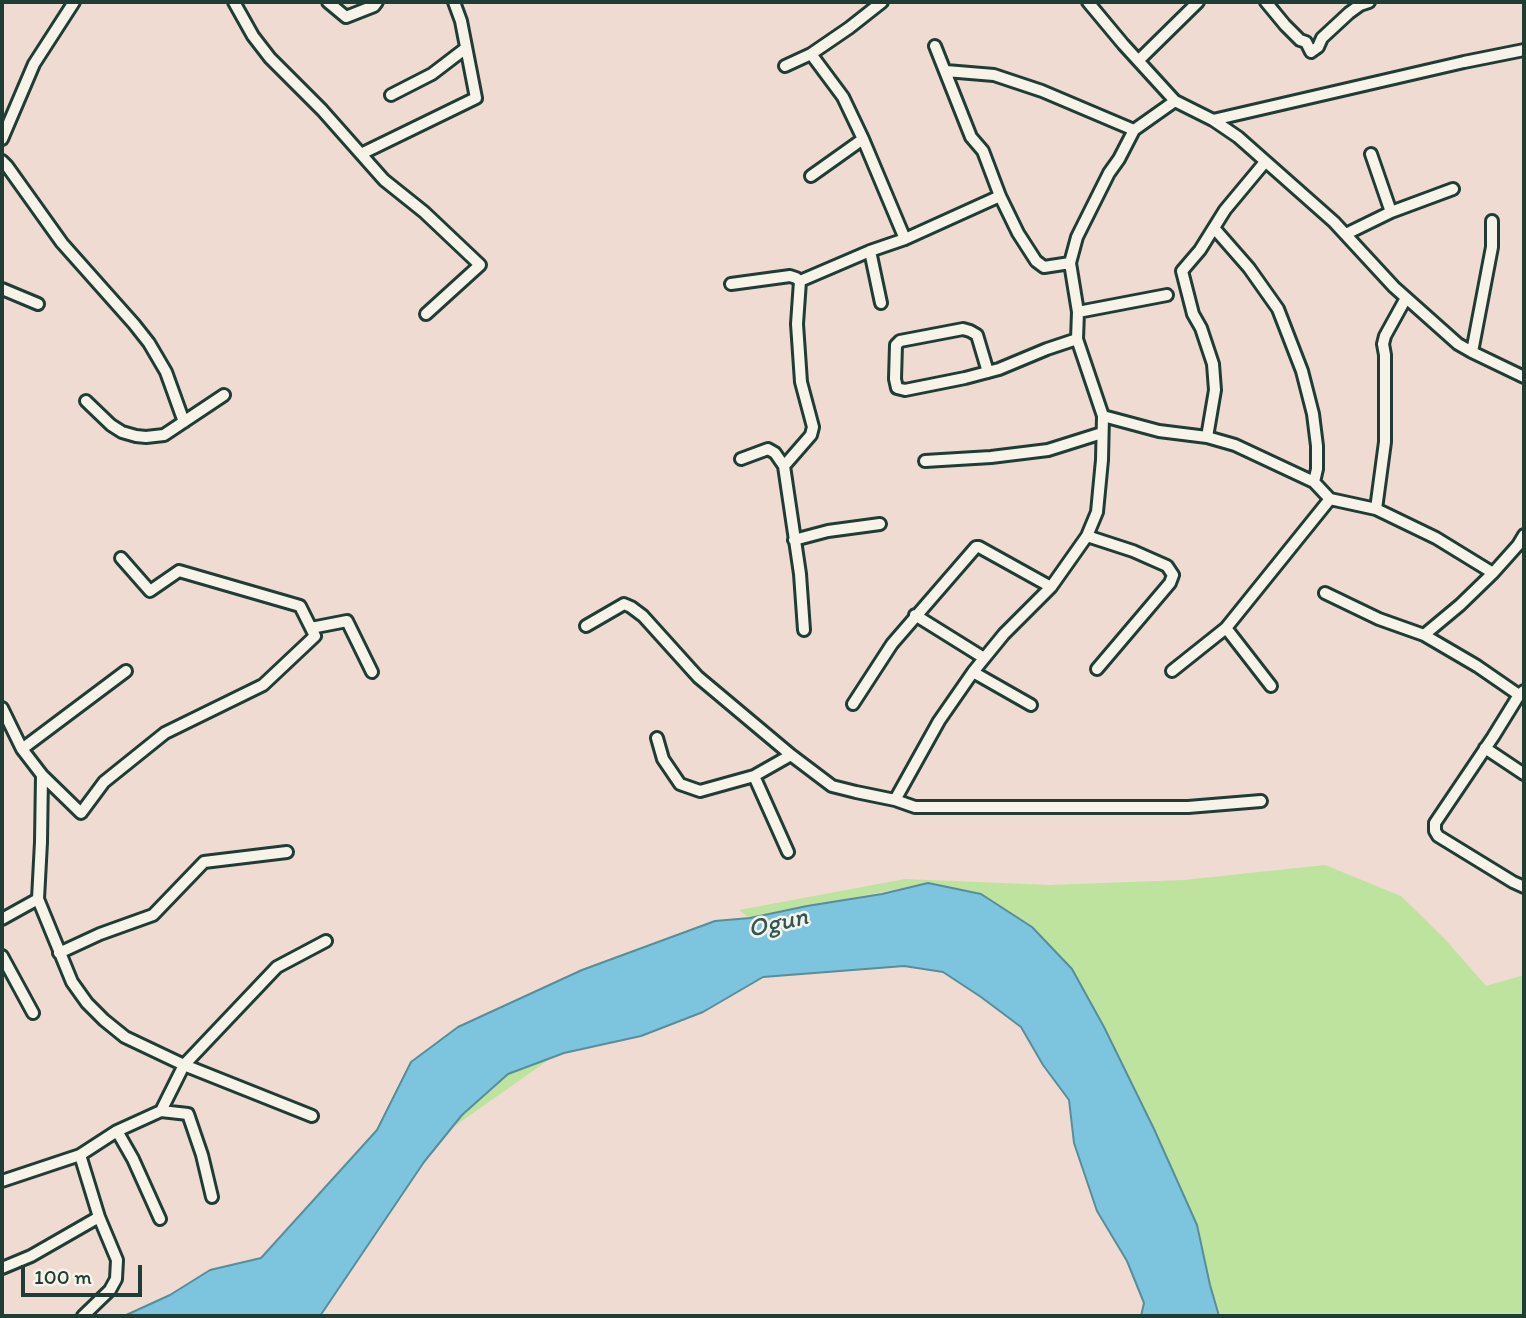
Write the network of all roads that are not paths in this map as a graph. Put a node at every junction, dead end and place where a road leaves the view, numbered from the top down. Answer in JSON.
{"nodes":[{"id":1,"x":74,"y":2,"type":"edge"},
{"id":2,"x":234,"y":2,"type":"edge"},
{"id":3,"x":328,"y":2,"type":"edge"},
{"id":4,"x":377,"y":2,"type":"edge"},
{"id":5,"x":454,"y":2,"type":"edge"},
{"id":6,"x":882,"y":2,"type":"edge"},
{"id":7,"x":1088,"y":2,"type":"edge"},
{"id":8,"x":1198,"y":2,"type":"edge"},
{"id":9,"x":1266,"y":2,"type":"edge"},
{"id":10,"x":1369,"y":2,"type":"edge"},
{"id":11,"x":935,"y":46,"type":"dead end"},
{"id":12,"x":466,"y":48,"type":"junction"},
{"id":13,"x":1524,"y":50,"type":"edge"},
{"id":14,"x":811,"y":54,"type":"junction"},
{"id":15,"x":1139,"y":60,"type":"junction"},
{"id":16,"x":785,"y":66,"type":"dead end"},
{"id":17,"x":946,"y":71,"type":"junction"},
{"id":18,"x":391,"y":95,"type":"dead end"},
{"id":19,"x":1175,"y":101,"type":"junction"},
{"id":20,"x":1213,"y":120,"type":"junction"},
{"id":21,"x":1134,"y":130,"type":"junction"},
{"id":22,"x":2,"y":139,"type":"edge"},
{"id":23,"x":863,"y":139,"type":"junction"},
{"id":24,"x":361,"y":154,"type":"junction"},
{"id":25,"x":1371,"y":155,"type":"dead end"},
{"id":26,"x":2,"y":161,"type":"edge"},
{"id":27,"x":1265,"y":162,"type":"junction"},
{"id":28,"x":811,"y":176,"type":"dead end"},
{"id":29,"x":1453,"y":189,"type":"dead end"},
{"id":30,"x":1000,"y":196,"type":"junction"},
{"id":31,"x":1391,"y":212,"type":"junction"},
{"id":32,"x":1492,"y":220,"type":"dead end"},
{"id":33,"x":1214,"y":228,"type":"junction"},
{"id":34,"x":1346,"y":234,"type":"junction"},
{"id":35,"x":905,"y":239,"type":"junction"},
{"id":36,"x":870,"y":251,"type":"junction"},
{"id":37,"x":1070,"y":263,"type":"junction"},
{"id":38,"x":800,"y":281,"type":"junction"},
{"id":39,"x":731,"y":284,"type":"dead end"},
{"id":40,"x":2,"y":289,"type":"edge"},
{"id":41,"x":1167,"y":295,"type":"dead end"},
{"id":42,"x":1406,"y":298,"type":"junction"},
{"id":43,"x":881,"y":303,"type":"dead end"},
{"id":44,"x":37,"y":304,"type":"dead end"},
{"id":45,"x":1078,"y":312,"type":"junction"},
{"id":46,"x":426,"y":314,"type":"dead end"},
{"id":47,"x":1077,"y":339,"type":"junction"},
{"id":48,"x":1472,"y":352,"type":"junction"},
{"id":49,"x":988,"y":372,"type":"junction"},
{"id":50,"x":1523,"y":374,"type":"edge"},
{"id":51,"x":224,"y":396,"type":"dead end"},
{"id":52,"x":86,"y":401,"type":"dead end"},
{"id":53,"x":1104,"y":416,"type":"junction"},
{"id":54,"x":184,"y":422,"type":"junction"},
{"id":55,"x":1102,"y":433,"type":"junction"},
{"id":56,"x":1207,"y":437,"type":"junction"},
{"id":57,"x":741,"y":459,"type":"dead end"},
{"id":58,"x":925,"y":461,"type":"dead end"},
{"id":59,"x":784,"y":466,"type":"junction"},
{"id":60,"x":1314,"y":482,"type":"junction"},
{"id":61,"x":1330,"y":499,"type":"junction"},
{"id":62,"x":1376,"y":509,"type":"junction"},
{"id":63,"x":880,"y":524,"type":"dead end"},
{"id":64,"x":1524,"y":535,"type":"edge"},
{"id":65,"x":1087,"y":536,"type":"junction"},
{"id":66,"x":794,"y":540,"type":"junction"},
{"id":67,"x":121,"y":558,"type":"dead end"},
{"id":68,"x":1493,"y":573,"type":"junction"},
{"id":69,"x":1051,"y":587,"type":"junction"},
{"id":70,"x":1325,"y":593,"type":"dead end"},
{"id":71,"x":915,"y":615,"type":"junction"},
{"id":72,"x":586,"y":626,"type":"dead end"},
{"id":73,"x":311,"y":628,"type":"junction"},
{"id":74,"x":1226,"y":628,"type":"junction"},
{"id":75,"x":804,"y":630,"type":"dead end"},
{"id":76,"x":1424,"y":635,"type":"junction"},
{"id":77,"x":984,"y":658,"type":"junction"},
{"id":78,"x":1097,"y":669,"type":"dead end"},
{"id":79,"x":126,"y":671,"type":"dead end"},
{"id":80,"x":372,"y":671,"type":"dead end"},
{"id":81,"x":1172,"y":671,"type":"dead end"},
{"id":82,"x":973,"y":672,"type":"junction"},
{"id":83,"x":1271,"y":686,"type":"dead end"},
{"id":84,"x":1522,"y":693,"type":"edge"},
{"id":85,"x":853,"y":704,"type":"dead end"},
{"id":86,"x":1031,"y":705,"type":"dead end"},
{"id":87,"x":2,"y":708,"type":"edge"},
{"id":88,"x":657,"y":738,"type":"dead end"},
{"id":89,"x":1485,"y":748,"type":"junction"},
{"id":90,"x":22,"y":749,"type":"junction"},
{"id":91,"x":791,"y":755,"type":"junction"},
{"id":92,"x":1524,"y":774,"type":"edge"},
{"id":93,"x":42,"y":775,"type":"junction"},
{"id":94,"x":754,"y":776,"type":"junction"},
{"id":95,"x":895,"y":800,"type":"junction"},
{"id":96,"x":1262,"y":800,"type":"dead end"},
{"id":97,"x":287,"y":852,"type":"dead end"},
{"id":98,"x":788,"y":852,"type":"dead end"},
{"id":99,"x":1524,"y":887,"type":"edge"},
{"id":100,"x":38,"y":899,"type":"junction"},
{"id":101,"x":2,"y":919,"type":"edge"},
{"id":102,"x":326,"y":941,"type":"dead end"},
{"id":103,"x":60,"y":953,"type":"junction"},
{"id":104,"x":2,"y":956,"type":"edge"},
{"id":105,"x":33,"y":1013,"type":"dead end"},
{"id":106,"x":184,"y":1065,"type":"junction"},
{"id":107,"x":161,"y":1111,"type":"junction"},
{"id":108,"x":312,"y":1116,"type":"dead end"},
{"id":109,"x":117,"y":1131,"type":"junction"},
{"id":110,"x":80,"y":1155,"type":"junction"},
{"id":111,"x":2,"y":1181,"type":"edge"},
{"id":112,"x":212,"y":1197,"type":"dead end"},
{"id":113,"x":99,"y":1217,"type":"junction"},
{"id":114,"x":160,"y":1219,"type":"dead end"},
{"id":115,"x":2,"y":1268,"type":"edge"},
{"id":116,"x":83,"y":1316,"type":"edge"}],
"edges":[{"from":1,"to":22,"type":"street"},
{"from":2,"to":24,"type":"street"},
{"from":3,"to":4,"type":"street"},
{"from":5,"to":12,"type":"street"},
{"from":6,"to":14,"type":"street"},
{"from":7,"to":15,"type":"street"},
{"from":8,"to":15,"type":"street"},
{"from":9,"to":10,"type":"street"},
{"from":11,"to":17,"type":"street"},
{"from":12,"to":18,"type":"street"},
{"from":12,"to":24,"type":"street"},
{"from":13,"to":20,"type":"street"},
{"from":14,"to":16,"type":"street"},
{"from":14,"to":23,"type":"street"},
{"from":15,"to":19,"type":"street"},
{"from":17,"to":21,"type":"street"},
{"from":17,"to":30,"type":"street"},
{"from":19,"to":20,"type":"street"},
{"from":19,"to":21,"type":"street"},
{"from":20,"to":27,"type":"street"},
{"from":21,"to":37,"type":"street"},
{"from":23,"to":28,"type":"street"},
{"from":23,"to":35,"type":"street"},
{"from":24,"to":46,"type":"street"},
{"from":25,"to":31,"type":"street"},
{"from":26,"to":54,"type":"street"},
{"from":27,"to":33,"type":"street"},
{"from":27,"to":34,"type":"street"},
{"from":29,"to":31,"type":"street"},
{"from":30,"to":35,"type":"street"},
{"from":30,"to":37,"type":"street"},
{"from":31,"to":34,"type":"street"},
{"from":32,"to":48,"type":"street"},
{"from":33,"to":56,"type":"street"},
{"from":33,"to":60,"type":"street"},
{"from":34,"to":42,"type":"street"},
{"from":35,"to":36,"type":"street"},
{"from":36,"to":38,"type":"street"},
{"from":36,"to":43,"type":"street"},
{"from":37,"to":45,"type":"street"},
{"from":38,"to":39,"type":"street"},
{"from":38,"to":59,"type":"street"},
{"from":40,"to":44,"type":"street"},
{"from":41,"to":45,"type":"street"},
{"from":42,"to":48,"type":"street"},
{"from":42,"to":62,"type":"street"},
{"from":45,"to":47,"type":"street"},
{"from":47,"to":49,"type":"street"},
{"from":47,"to":53,"type":"street"},
{"from":48,"to":50,"type":"street"},
{"from":49,"to":49,"type":"street"},
{"from":51,"to":54,"type":"street"},
{"from":52,"to":54,"type":"street"},
{"from":53,"to":55,"type":"street"},
{"from":53,"to":56,"type":"street"},
{"from":55,"to":58,"type":"street"},
{"from":55,"to":65,"type":"street"},
{"from":56,"to":60,"type":"street"},
{"from":57,"to":59,"type":"street"},
{"from":59,"to":66,"type":"street"},
{"from":60,"to":61,"type":"street"},
{"from":61,"to":62,"type":"street"},
{"from":61,"to":74,"type":"street"},
{"from":62,"to":68,"type":"street"},
{"from":63,"to":66,"type":"street"},
{"from":64,"to":68,"type":"street"},
{"from":65,"to":69,"type":"street"},
{"from":65,"to":78,"type":"street"},
{"from":66,"to":75,"type":"street"},
{"from":67,"to":73,"type":"street"},
{"from":68,"to":76,"type":"street"},
{"from":69,"to":71,"type":"street"},
{"from":69,"to":77,"type":"street"},
{"from":70,"to":76,"type":"street"},
{"from":71,"to":77,"type":"street"},
{"from":71,"to":85,"type":"street"},
{"from":72,"to":91,"type":"street"},
{"from":73,"to":80,"type":"street"},
{"from":73,"to":93,"type":"street"},
{"from":74,"to":81,"type":"street"},
{"from":74,"to":83,"type":"street"},
{"from":76,"to":84,"type":"street"},
{"from":77,"to":82,"type":"street"},
{"from":79,"to":90,"type":"street"},
{"from":82,"to":86,"type":"street"},
{"from":82,"to":95,"type":"street"},
{"from":84,"to":89,"type":"street"},
{"from":87,"to":90,"type":"street"},
{"from":88,"to":94,"type":"street"},
{"from":89,"to":92,"type":"street"},
{"from":89,"to":99,"type":"street"},
{"from":90,"to":93,"type":"street"},
{"from":91,"to":94,"type":"street"},
{"from":91,"to":95,"type":"street"},
{"from":93,"to":100,"type":"street"},
{"from":94,"to":98,"type":"street"},
{"from":95,"to":96,"type":"street"},
{"from":97,"to":103,"type":"street"},
{"from":100,"to":101,"type":"street"},
{"from":100,"to":103,"type":"street"},
{"from":102,"to":106,"type":"street"},
{"from":103,"to":106,"type":"street"},
{"from":104,"to":105,"type":"street"},
{"from":106,"to":107,"type":"street"},
{"from":106,"to":108,"type":"street"},
{"from":107,"to":109,"type":"street"},
{"from":107,"to":112,"type":"street"},
{"from":109,"to":110,"type":"street"},
{"from":109,"to":114,"type":"street"},
{"from":110,"to":111,"type":"street"},
{"from":110,"to":113,"type":"street"},
{"from":113,"to":115,"type":"street"},
{"from":113,"to":116,"type":"street"}]}
